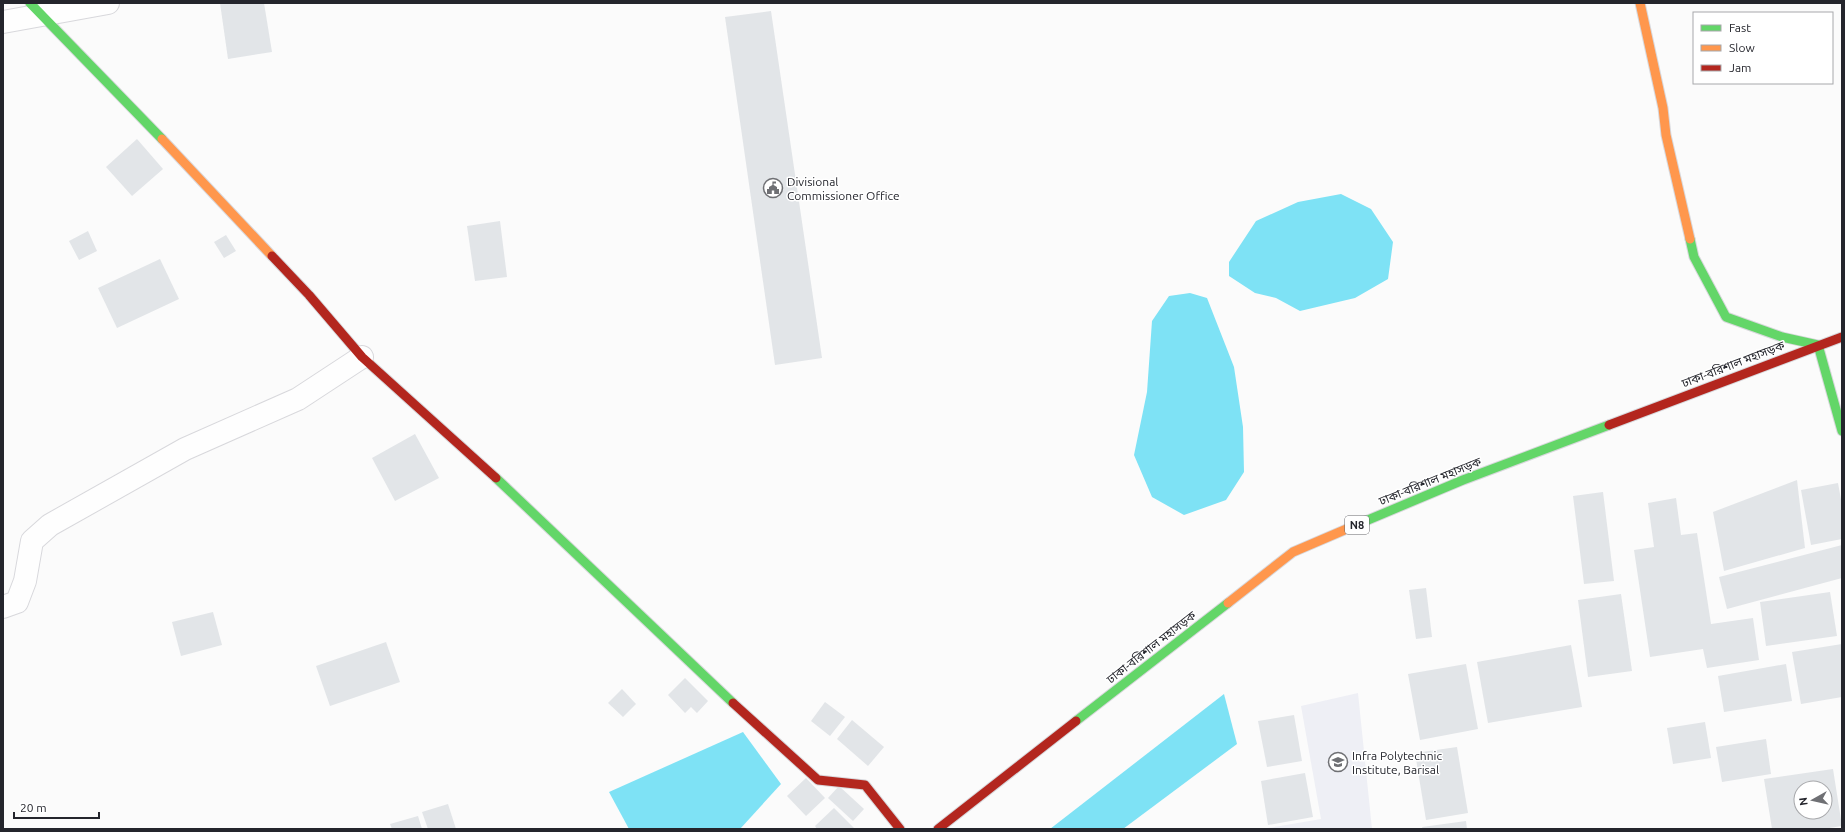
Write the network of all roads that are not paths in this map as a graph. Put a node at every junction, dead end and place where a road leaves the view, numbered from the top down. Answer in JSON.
{"nodes":[{"id":1,"x":108,"y":3,"type":"edge"},
{"id":2,"x":1640,"y":3,"type":"edge"},
{"id":3,"x":36,"y":10,"type":"edge"},
{"id":4,"x":3,"y":22,"type":"edge"},
{"id":5,"x":1842,"y":338,"type":"edge"},
{"id":6,"x":1818,"y":345,"type":"junction"},
{"id":7,"x":362,"y":357,"type":"junction"},
{"id":8,"x":1842,"y":431,"type":"edge"},
{"id":9,"x":3,"y":607,"type":"edge"},
{"id":10,"x":900,"y":829,"type":"edge"},
{"id":11,"x":938,"y":829,"type":"edge"}],
"edges":[{"from":1,"to":3,"type":"street"},
{"from":2,"to":6,"type":"main road"},
{"from":3,"to":4,"type":"street"},
{"from":3,"to":7,"type":"main road"},
{"from":5,"to":6,"type":"main road","name":"ঢাকা-বরিশাল মহাসড়ক","number":"N8"},
{"from":6,"to":8,"type":"main road"},
{"from":6,"to":11,"type":"main road","name":"ঢাকা-বরিশাল মহাসড়ক","number":"N8"},
{"from":7,"to":9,"type":"street"},
{"from":7,"to":10,"type":"main road"}]}
